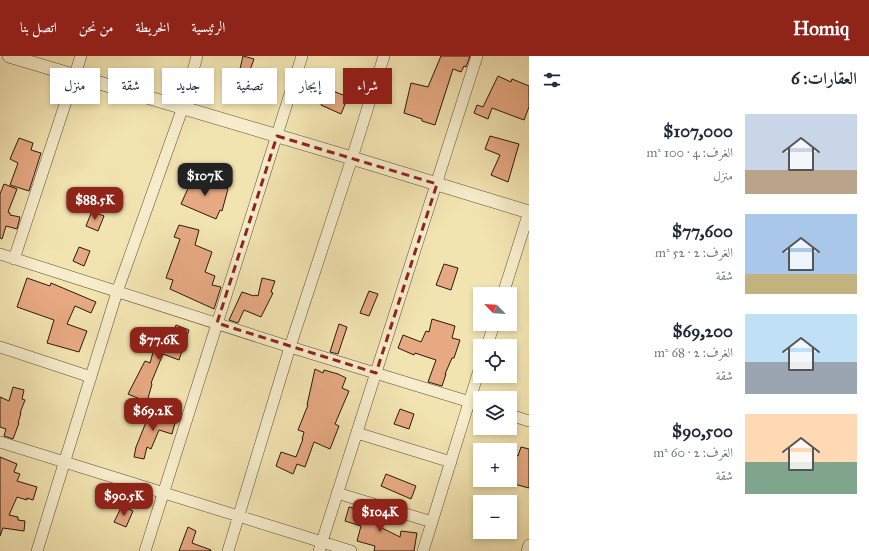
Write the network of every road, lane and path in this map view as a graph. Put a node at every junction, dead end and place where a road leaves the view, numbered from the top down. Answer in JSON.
{"nodes":[{"id":1,"x":9,"y":56,"type":"edge"},
{"id":2,"x":81,"y":56,"type":"edge"},
{"id":3,"x":197,"y":56,"type":"edge"},
{"id":4,"x":302,"y":56,"type":"edge"},
{"id":5,"x":384,"y":56,"type":"edge"},
{"id":6,"x":477,"y":56,"type":"edge"},
{"id":7,"x":77,"y":68,"type":"edge"},
{"id":8,"x":50,"y":69,"type":"edge"},
{"id":9,"x":100,"y":83,"type":"edge"},
{"id":10,"x":65,"y":104,"type":"edge"},
{"id":11,"x":183,"y":107,"type":"junction"},
{"id":12,"x":277,"y":136,"type":"junction"},
{"id":13,"x":352,"y":158,"type":"junction"},
{"id":14,"x":436,"y":184,"type":"junction"},
{"id":15,"x":529,"y":212,"type":"edge"},
{"id":16,"x":0,"y":254,"type":"edge"},
{"id":17,"x":14,"y":259,"type":"junction"},
{"id":18,"x":505,"y":287,"type":"edge"},
{"id":19,"x":117,"y":292,"type":"junction"},
{"id":20,"x":217,"y":323,"type":"junction"},
{"id":21,"x":0,"y":347,"type":"edge"},
{"id":22,"x":290,"y":347,"type":"junction"},
{"id":23,"x":376,"y":374,"type":"junction"},
{"id":24,"x":91,"y":377,"type":"junction"},
{"id":25,"x":473,"y":402,"type":"edge"},
{"id":26,"x":473,"y":408,"type":"edge"},
{"id":27,"x":517,"y":417,"type":"edge"},
{"id":28,"x":529,"y":421,"type":"edge"},
{"id":29,"x":357,"y":433,"type":"junction"},
{"id":30,"x":0,"y":442,"type":"edge"},
{"id":31,"x":64,"y":462,"type":"junction"},
{"id":32,"x":451,"y":462,"type":"junction"},
{"id":33,"x":163,"y":493,"type":"junction"},
{"id":34,"x":337,"y":493,"type":"junction"},
{"id":35,"x":239,"y":516,"type":"junction"},
{"id":36,"x":432,"y":522,"type":"junction"},
{"id":37,"x":529,"y":545,"type":"edge"},
{"id":38,"x":320,"y":546,"type":"edge"},
{"id":39,"x":37,"y":551,"type":"edge"},
{"id":40,"x":146,"y":551,"type":"edge"},
{"id":41,"x":228,"y":551,"type":"edge"},
{"id":42,"x":351,"y":551,"type":"edge"},
{"id":43,"x":423,"y":551,"type":"edge"},
{"id":44,"x":527,"y":551,"type":"edge"}],
"edges":[{"from":1,"to":8,"type":"street"},
{"from":2,"to":7,"type":"street"},
{"from":3,"to":11,"type":"street"},
{"from":4,"to":12,"type":"street"},
{"from":5,"to":13,"type":"street"},
{"from":6,"to":14,"type":"street"},
{"from":9,"to":11,"type":"street"},
{"from":10,"to":17,"type":"street"},
{"from":11,"to":12,"type":"street"},
{"from":11,"to":19,"type":"street"},
{"from":12,"to":13,"type":"street"},
{"from":12,"to":20,"type":"street"},
{"from":13,"to":14,"type":"street"},
{"from":13,"to":22,"type":"street"},
{"from":14,"to":15,"type":"street"},
{"from":14,"to":23,"type":"street"},
{"from":15,"to":18,"type":"street"},
{"from":16,"to":17,"type":"street"},
{"from":17,"to":19,"type":"street"},
{"from":19,"to":20,"type":"street"},
{"from":19,"to":24,"type":"street"},
{"from":20,"to":22,"type":"street"},
{"from":20,"to":33,"type":"street"},
{"from":21,"to":24,"type":"street"},
{"from":22,"to":23,"type":"street"},
{"from":22,"to":35,"type":"street"},
{"from":23,"to":25,"type":"street"},
{"from":23,"to":29,"type":"street"},
{"from":24,"to":31,"type":"street"},
{"from":26,"to":32,"type":"street"},
{"from":27,"to":28,"type":"street"},
{"from":29,"to":32,"type":"street"},
{"from":29,"to":34,"type":"street"},
{"from":30,"to":31,"type":"street"},
{"from":31,"to":33,"type":"street"},
{"from":31,"to":39,"type":"street"},
{"from":32,"to":36,"type":"street"},
{"from":33,"to":35,"type":"street"},
{"from":33,"to":40,"type":"street"},
{"from":34,"to":36,"type":"street"},
{"from":34,"to":38,"type":"street"},
{"from":35,"to":38,"type":"street"},
{"from":35,"to":41,"type":"street"},
{"from":36,"to":43,"type":"street"},
{"from":37,"to":44,"type":"street"},
{"from":38,"to":42,"type":"street"}]}
